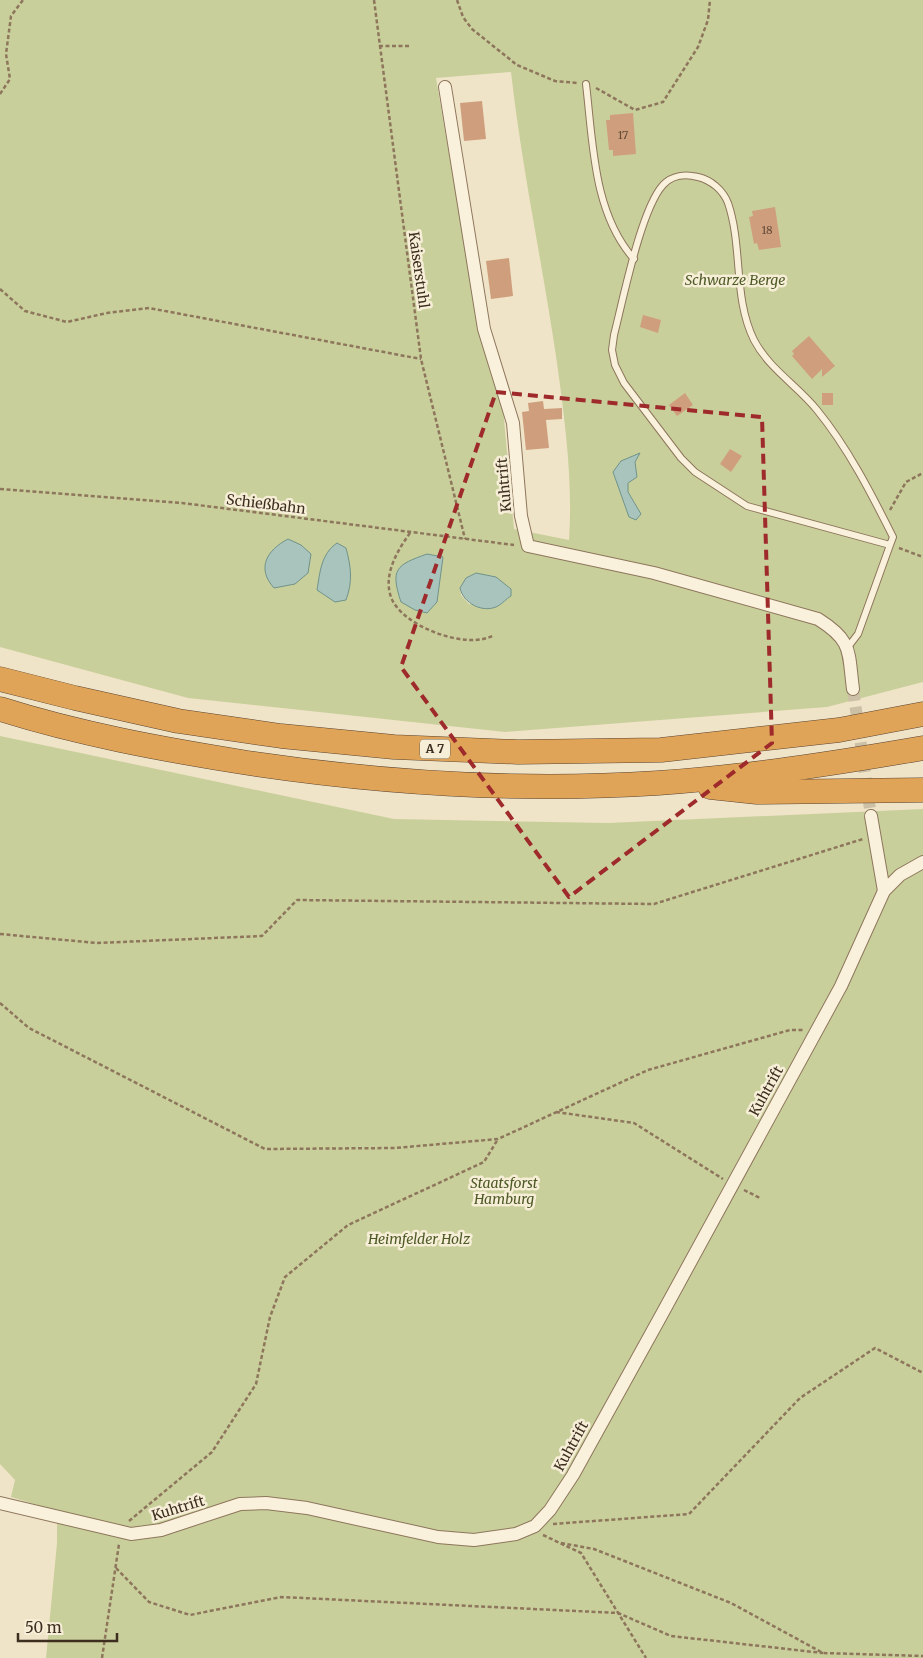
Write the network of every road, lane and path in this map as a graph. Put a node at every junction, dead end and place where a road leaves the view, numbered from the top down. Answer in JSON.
{"nodes":[{"id":1,"x":23,"y":0,"type":"edge"},
{"id":2,"x":374,"y":0,"type":"edge"},
{"id":3,"x":457,"y":0,"type":"edge"},
{"id":4,"x":710,"y":0,"type":"edge"},
{"id":5,"x":379,"y":46,"type":"junction"},
{"id":6,"x":411,"y":46,"type":"dead end"},
{"id":7,"x":586,"y":84,"type":"junction"},
{"id":8,"x":445,"y":87,"type":"dead end"},
{"id":9,"x":0,"y":94,"type":"edge"},
{"id":10,"x":634,"y":259,"type":"junction"},
{"id":11,"x":0,"y":288,"type":"edge"},
{"id":12,"x":421,"y":359,"type":"junction"},
{"id":13,"x":923,"y":473,"type":"edge"},
{"id":14,"x":0,"y":489,"type":"edge"},
{"id":15,"x":889,"y":529,"type":"junction"},
{"id":16,"x":410,"y":533,"type":"junction"},
{"id":17,"x":464,"y":539,"type":"junction"},
{"id":18,"x":890,"y":545,"type":"junction"},
{"id":19,"x":528,"y":546,"type":"junction"},
{"id":20,"x":923,"y":557,"type":"edge"},
{"id":21,"x":494,"y":635,"type":"dead end"},
{"id":22,"x":848,"y":647,"type":"junction"},
{"id":23,"x":0,"y":679,"type":"edge"},
{"id":24,"x":853,"y":689,"type":"tunnel mouth"},
{"id":25,"x":0,"y":709,"type":"edge"},
{"id":26,"x":923,"y":714,"type":"edge"},
{"id":27,"x":923,"y":748,"type":"edge"},
{"id":28,"x":659,"y":783,"type":"junction"},
{"id":29,"x":923,"y":790,"type":"edge"},
{"id":30,"x":871,"y":816,"type":"tunnel mouth"},
{"id":31,"x":874,"y":835,"type":"junction"},
{"id":32,"x":923,"y":862,"type":"edge"},
{"id":33,"x":884,"y":891,"type":"junction"},
{"id":34,"x":0,"y":934,"type":"edge"},
{"id":35,"x":0,"y":1003,"type":"edge"},
{"id":36,"x":814,"y":1035,"type":"junction"},
{"id":37,"x":555,"y":1112,"type":"junction"},
{"id":38,"x":498,"y":1139,"type":"junction"},
{"id":39,"x":732,"y":1184,"type":"junction"},
{"id":40,"x":760,"y":1198,"type":"dead end"},
{"id":41,"x":923,"y":1373,"type":"edge"},
{"id":42,"x":0,"y":1504,"type":"edge"},
{"id":43,"x":535,"y":1526,"type":"junction"},
{"id":44,"x":115,"y":1532,"type":"junction"},
{"id":45,"x":561,"y":1543,"type":"junction"},
{"id":46,"x":116,"y":1568,"type":"junction"},
{"id":47,"x":618,"y":1613,"type":"junction"},
{"id":48,"x":824,"y":1653,"type":"junction"},
{"id":49,"x":923,"y":1656,"type":"edge"},
{"id":50,"x":102,"y":1658,"type":"edge"},
{"id":51,"x":646,"y":1658,"type":"edge"}],
"edges":[{"from":1,"to":9,"type":"path"},
{"from":2,"to":5,"type":"path","name":"Kaiserstuhl"},
{"from":3,"to":7,"type":"path"},
{"from":4,"to":7,"type":"path"},
{"from":5,"to":6,"type":"path"},
{"from":5,"to":12,"type":"path","name":"Kaiserstuhl"},
{"from":7,"to":10,"type":"lane"},
{"from":8,"to":19,"type":"street","name":"Kuhtrift"},
{"from":10,"to":15,"type":"lane"},
{"from":10,"to":18,"type":"lane"},
{"from":11,"to":12,"type":"path"},
{"from":12,"to":17,"type":"path","name":"Kaiserstuhl"},
{"from":13,"to":15,"type":"path"},
{"from":14,"to":16,"type":"path","name":"Schießbahn"},
{"from":15,"to":18,"type":"lane"},
{"from":16,"to":17,"type":"path","name":"Schießbahn"},
{"from":16,"to":21,"type":"path"},
{"from":17,"to":19,"type":"path","name":"Schießbahn"},
{"from":18,"to":20,"type":"path"},
{"from":18,"to":22,"type":"lane"},
{"from":19,"to":22,"type":"street"},
{"from":22,"to":24,"type":"street"},
{"from":23,"to":26,"type":"highway","number":"A 7"},
{"from":25,"to":28,"type":"highway"},
{"from":27,"to":28,"type":"highway"},
{"from":28,"to":29,"type":"highway"},
{"from":30,"to":31,"type":"street"},
{"from":31,"to":33,"type":"street"},
{"from":31,"to":34,"type":"path"},
{"from":32,"to":33,"type":"street","name":"Kuhtrift"},
{"from":33,"to":36,"type":"street","name":"Kuhtrift"},
{"from":35,"to":38,"type":"path"},
{"from":36,"to":37,"type":"path"},
{"from":36,"to":39,"type":"street","name":"Kuhtrift"},
{"from":37,"to":38,"type":"path"},
{"from":37,"to":39,"type":"path"},
{"from":38,"to":44,"type":"path"},
{"from":39,"to":40,"type":"path"},
{"from":39,"to":43,"type":"street","name":"Kuhtrift"},
{"from":41,"to":43,"type":"path"},
{"from":42,"to":44,"type":"street","name":"Kuhtrift"},
{"from":43,"to":44,"type":"street","name":"Kuhtrift"},
{"from":43,"to":45,"type":"path"},
{"from":44,"to":46,"type":"path"},
{"from":45,"to":47,"type":"path"},
{"from":45,"to":48,"type":"path"},
{"from":46,"to":47,"type":"path"},
{"from":46,"to":50,"type":"path"},
{"from":47,"to":48,"type":"path"},
{"from":47,"to":51,"type":"path"},
{"from":48,"to":49,"type":"path"}]}
